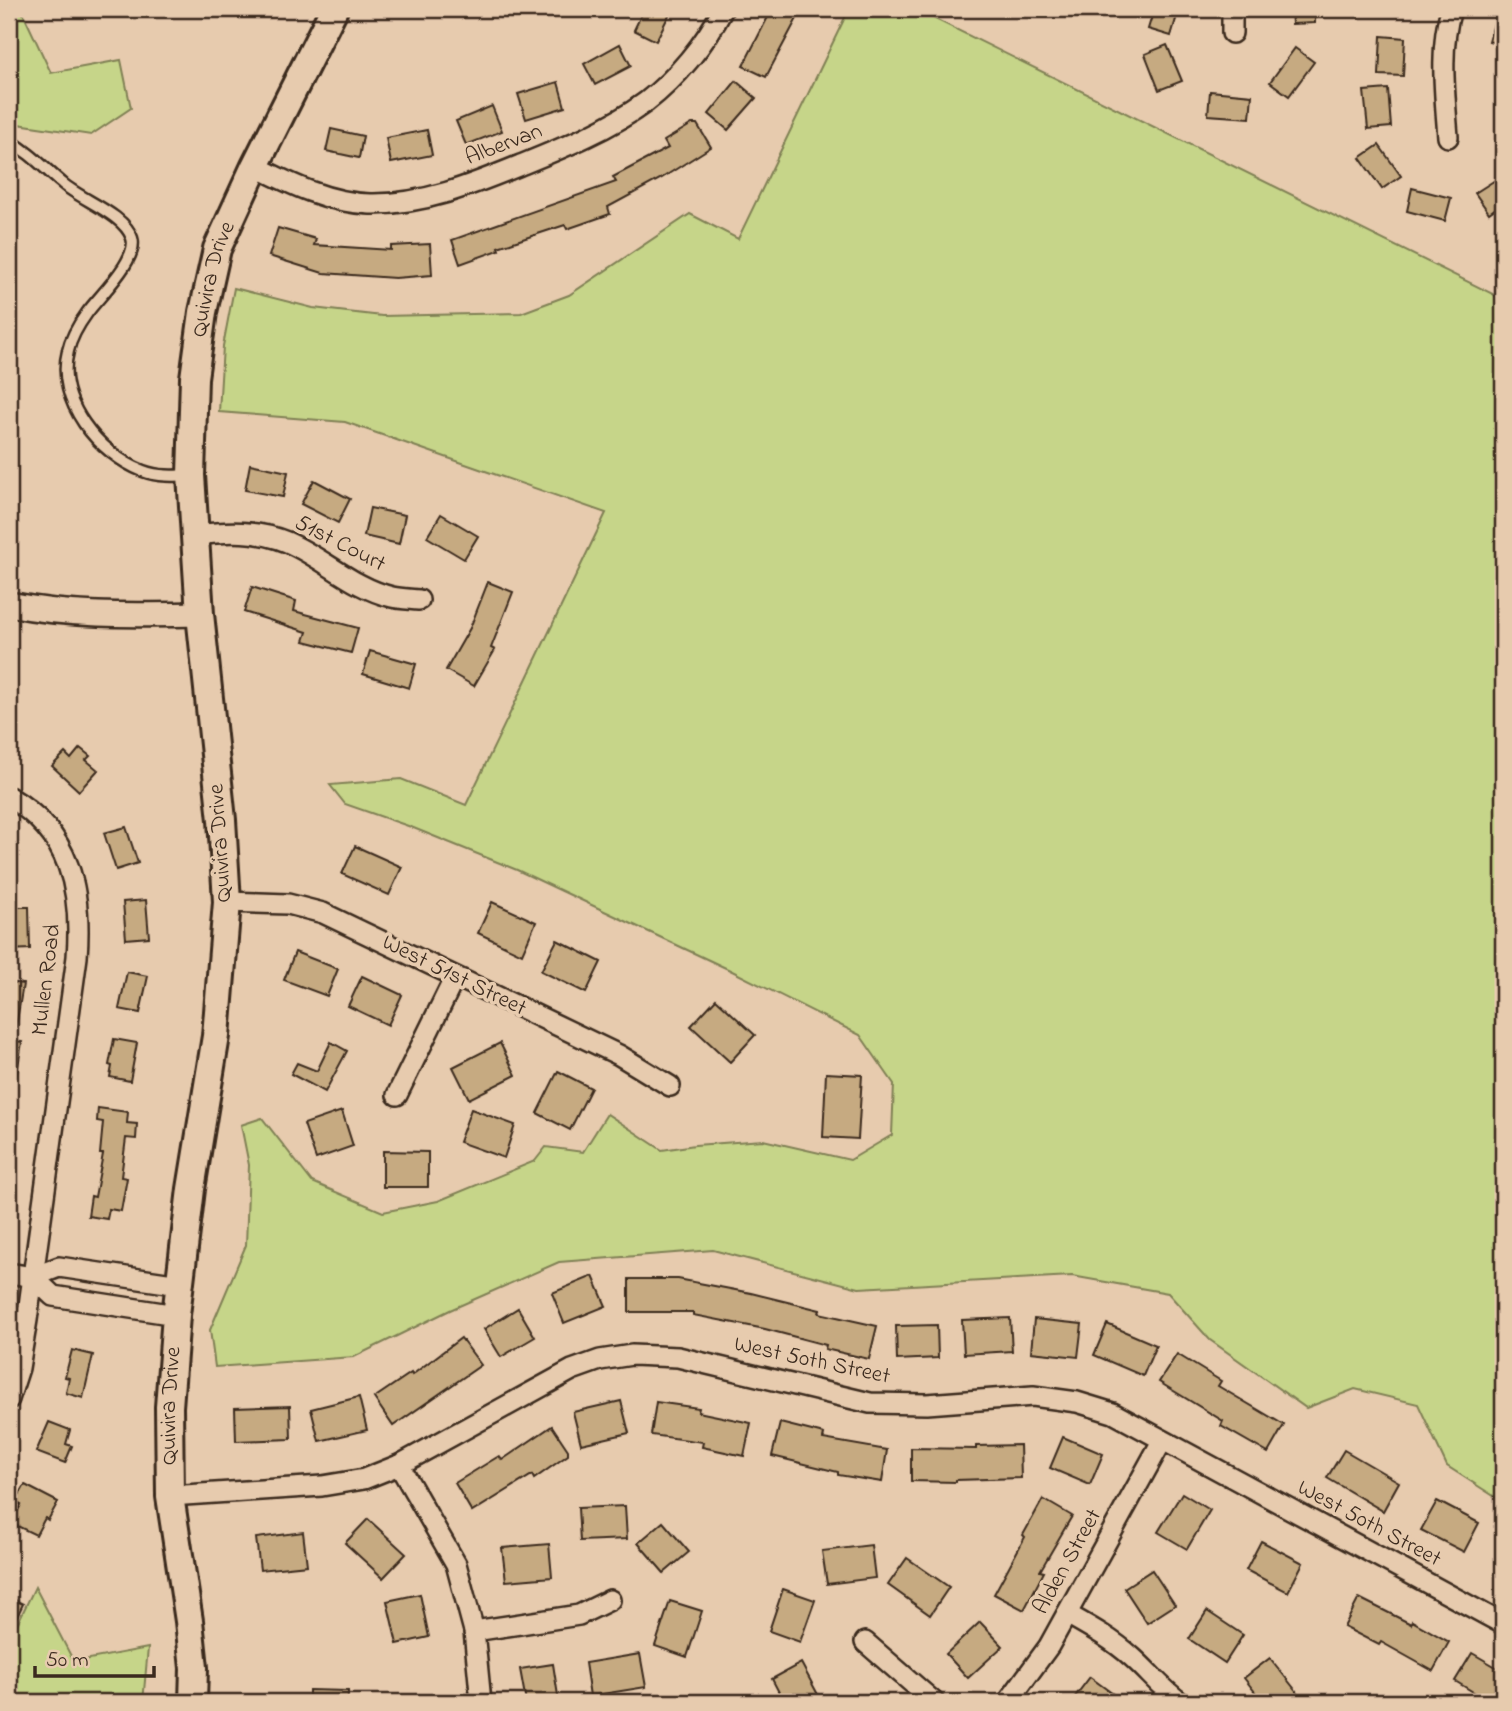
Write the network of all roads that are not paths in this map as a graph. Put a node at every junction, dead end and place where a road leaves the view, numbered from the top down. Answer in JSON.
{"nodes":[{"id":1,"x":334,"y":9,"type":"edge"},
{"id":2,"x":723,"y":9,"type":"edge"},
{"id":3,"x":1232,"y":9,"type":"edge"},
{"id":4,"x":1451,"y":9,"type":"edge"},
{"id":5,"x":1232,"y":33,"type":"dead end"},
{"id":6,"x":1448,"y":137,"type":"dead end"},
{"id":7,"x":9,"y":141,"type":"edge"},
{"id":8,"x":255,"y":166,"type":"junction"},
{"id":9,"x":191,"y":475,"type":"junction"},
{"id":10,"x":197,"y":535,"type":"junction"},
{"id":11,"x":419,"y":600,"type":"dead end"},
{"id":12,"x":9,"y":604,"type":"edge"},
{"id":13,"x":200,"y":614,"type":"junction"},
{"id":14,"x":9,"y":797,"type":"edge"},
{"id":15,"x":227,"y":902,"type":"junction"},
{"id":16,"x":455,"y":977,"type":"junction"},
{"id":17,"x":670,"y":1086,"type":"dead end"},
{"id":18,"x":397,"y":1095,"type":"dead end"},
{"id":19,"x":9,"y":1273,"type":"edge"},
{"id":20,"x":33,"y":1277,"type":"junction"},
{"id":21,"x":180,"y":1285,"type":"junction"},
{"id":22,"x":176,"y":1315,"type":"junction"},
{"id":23,"x":9,"y":1399,"type":"edge"},
{"id":24,"x":1162,"y":1441,"type":"junction"},
{"id":25,"x":399,"y":1465,"type":"junction"},
{"id":26,"x":170,"y":1496,"type":"junction"},
{"id":27,"x":610,"y":1600,"type":"dead end"},
{"id":28,"x":1067,"y":1614,"type":"junction"},
{"id":29,"x":1503,"y":1624,"type":"edge"},
{"id":30,"x":474,"y":1631,"type":"junction"},
{"id":31,"x":865,"y":1642,"type":"dead end"},
{"id":32,"x":193,"y":1702,"type":"edge"},
{"id":33,"x":481,"y":1702,"type":"edge"},
{"id":34,"x":934,"y":1702,"type":"edge"},
{"id":35,"x":1008,"y":1702,"type":"edge"},
{"id":36,"x":1180,"y":1702,"type":"edge"}],
"edges":[{"from":1,"to":8,"type":"main road","name":"Quivira Drive"},
{"from":2,"to":8,"type":"street","name":"Albervan"},
{"from":3,"to":5,"type":"street"},
{"from":4,"to":6,"type":"street"},
{"from":7,"to":9,"type":"lane"},
{"from":8,"to":9,"type":"main road","name":"Quivira Drive"},
{"from":9,"to":10,"type":"main road","name":"Quivira Drive"},
{"from":10,"to":11,"type":"street","name":"51st Court"},
{"from":10,"to":13,"type":"main road","name":"Quivira Drive"},
{"from":12,"to":13,"type":"street"},
{"from":13,"to":15,"type":"main road","name":"Quivira Drive"},
{"from":14,"to":20,"type":"street","name":"Mullen Road"},
{"from":15,"to":16,"type":"street","name":"West 51st Street"},
{"from":15,"to":21,"type":"main road","name":"Quivira Drive"},
{"from":16,"to":17,"type":"street","name":"West 51st Street"},
{"from":16,"to":18,"type":"street"},
{"from":19,"to":20,"type":"street"},
{"from":20,"to":21,"type":"street"},
{"from":20,"to":22,"type":"street"},
{"from":20,"to":23,"type":"street","name":"Mullen Road"},
{"from":21,"to":22,"type":"main road","name":"Quivira Drive"},
{"from":22,"to":26,"type":"main road","name":"Quivira Drive"},
{"from":24,"to":25,"type":"street","name":"West 50th Street"},
{"from":24,"to":28,"type":"street","name":"Alden Street"},
{"from":24,"to":29,"type":"street","name":"West 50th Street"},
{"from":25,"to":26,"type":"street","name":"West 50th Street"},
{"from":25,"to":30,"type":"street"},
{"from":26,"to":32,"type":"main road","name":"Quivira Drive"},
{"from":27,"to":30,"type":"street"},
{"from":28,"to":35,"type":"street","name":"Alden Street"},
{"from":28,"to":36,"type":"street"},
{"from":30,"to":33,"type":"street"},
{"from":31,"to":34,"type":"street"}]}
